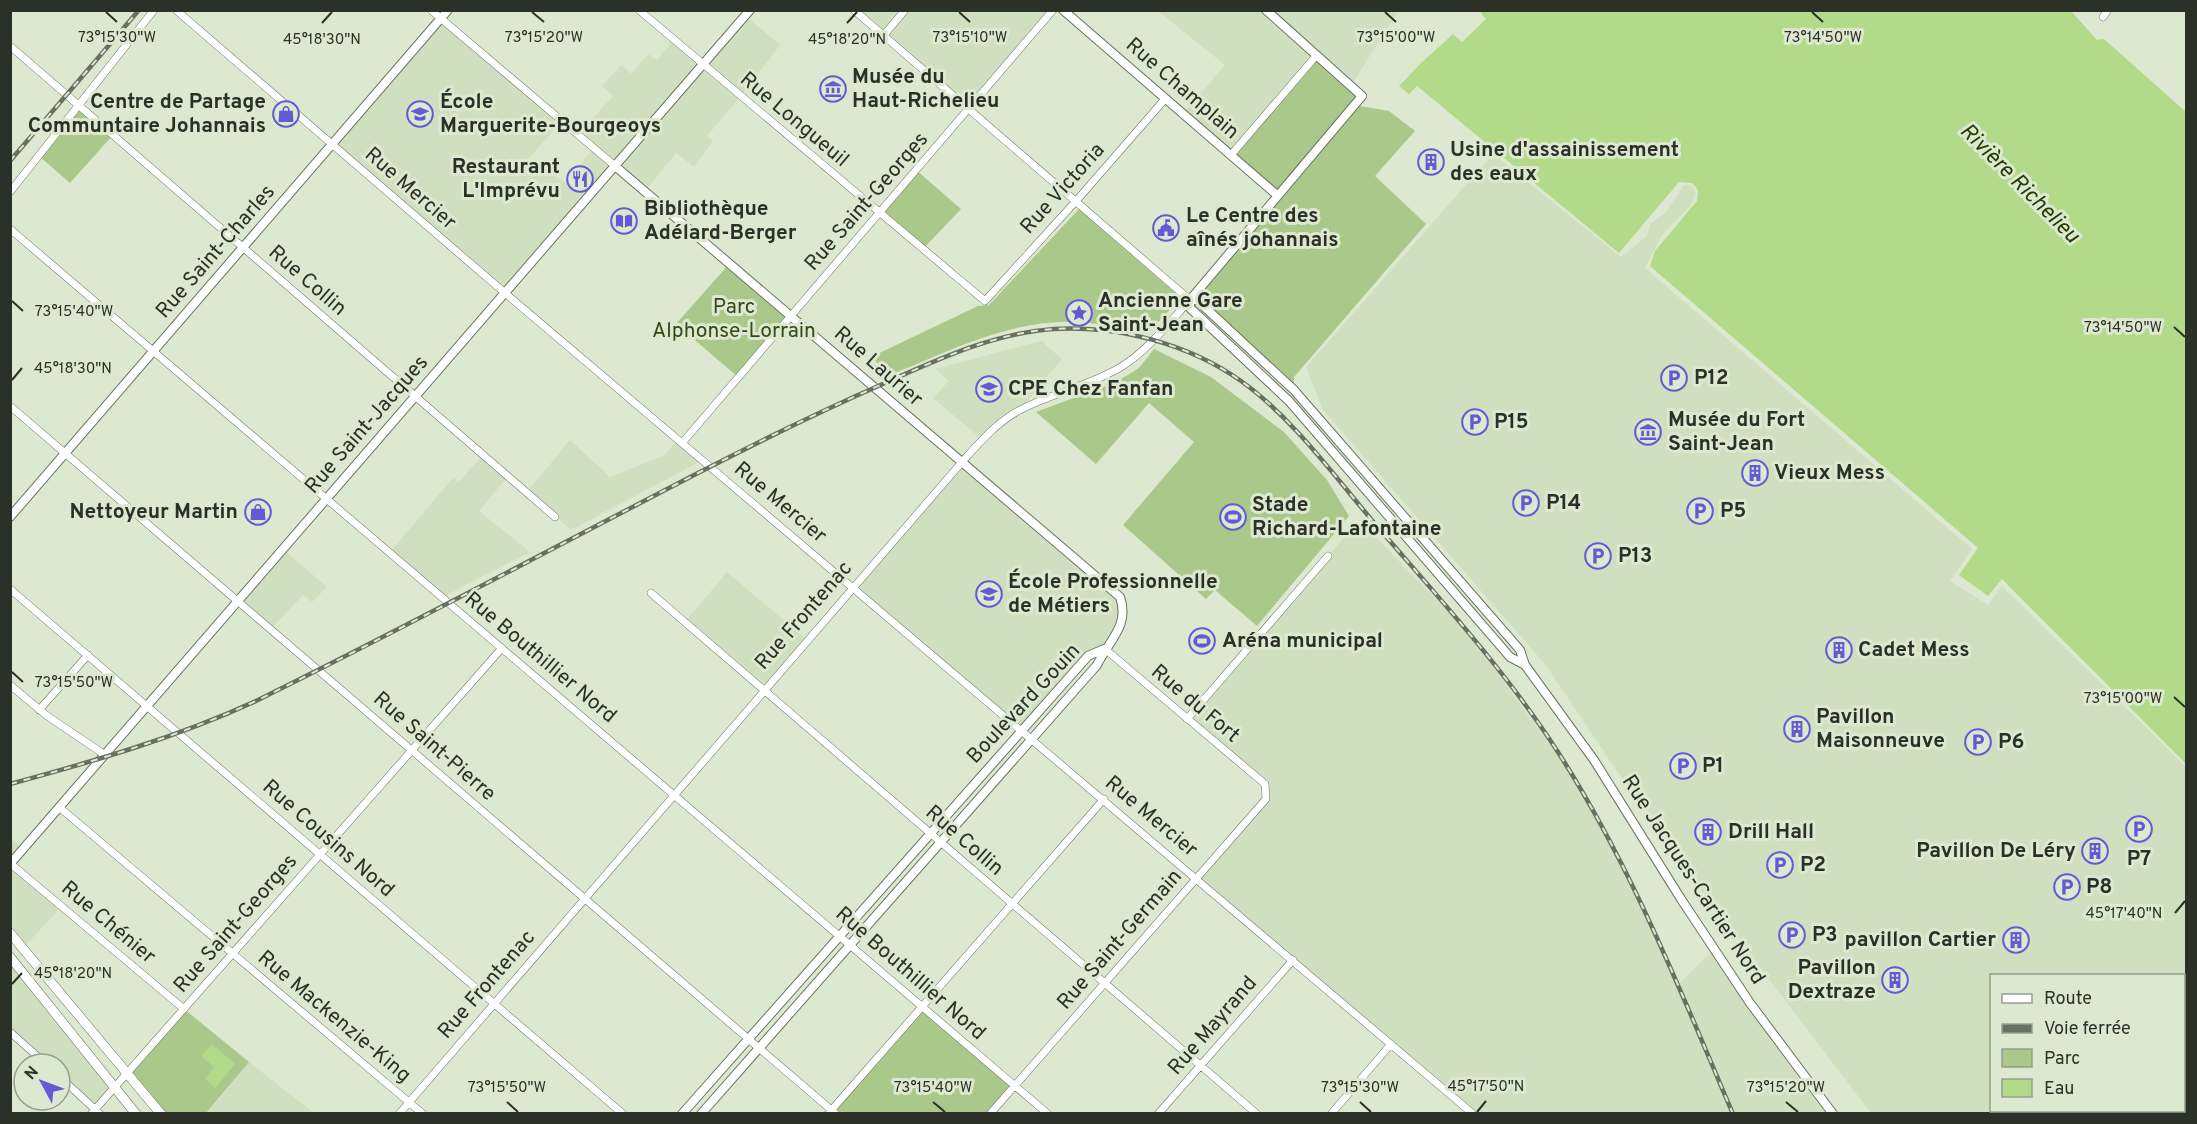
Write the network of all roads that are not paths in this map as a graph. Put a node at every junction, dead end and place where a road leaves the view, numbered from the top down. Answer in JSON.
{"nodes":[{"id":1,"x":154,"y":10,"type":"edge"},
{"id":2,"x":176,"y":10,"type":"edge"},
{"id":3,"x":431,"y":10,"type":"edge"},
{"id":4,"x":448,"y":10,"type":"edge"},
{"id":5,"x":639,"y":10,"type":"edge"},
{"id":6,"x":750,"y":10,"type":"edge"},
{"id":7,"x":854,"y":10,"type":"edge"},
{"id":8,"x":905,"y":10,"type":"edge"},
{"id":9,"x":1053,"y":10,"type":"edge"},
{"id":10,"x":1063,"y":10,"type":"edge"},
{"id":11,"x":1266,"y":10,"type":"edge"},
{"id":12,"x":441,"y":19,"type":"junction"},
{"id":13,"x":884,"y":35,"type":"junction"},
{"id":14,"x":10,"y":46,"type":"edge"},
{"id":15,"x":1316,"y":56,"type":"junction"},
{"id":16,"x":703,"y":66,"type":"junction"},
{"id":17,"x":1165,"y":99,"type":"junction"},
{"id":18,"x":79,"y":106,"type":"junction"},
{"id":19,"x":969,"y":108,"type":"junction"},
{"id":20,"x":332,"y":144,"type":"junction"},
{"id":21,"x":1231,"y":155,"type":"junction"},
{"id":22,"x":615,"y":166,"type":"junction"},
{"id":23,"x":10,"y":192,"type":"edge"},
{"id":24,"x":1277,"y":195,"type":"junction"},
{"id":25,"x":1077,"y":200,"type":"junction"},
{"id":26,"x":879,"y":213,"type":"junction"},
{"id":27,"x":10,"y":229,"type":"edge"},
{"id":28,"x":243,"y":247,"type":"junction"},
{"id":29,"x":505,"y":293,"type":"junction"},
{"id":30,"x":1190,"y":300,"type":"junction"},
{"id":31,"x":985,"y":301,"type":"joint"},
{"id":32,"x":791,"y":315,"type":"junction"},
{"id":33,"x":154,"y":351,"type":"junction"},
{"id":34,"x":416,"y":396,"type":"junction"},
{"id":35,"x":10,"y":406,"type":"edge"},
{"id":36,"x":682,"y":442,"type":"junction"},
{"id":37,"x":66,"y":453,"type":"junction"},
{"id":38,"x":962,"y":462,"type":"junction"},
{"id":39,"x":327,"y":498,"type":"junction"},
{"id":40,"x":10,"y":517,"type":"edge"},
{"id":41,"x":555,"y":517,"type":"dead end"},
{"id":42,"x":1328,"y":556,"type":"dead end"},
{"id":43,"x":854,"y":586,"type":"junction"},
{"id":44,"x":10,"y":590,"type":"edge"},
{"id":45,"x":651,"y":593,"type":"dead end"},
{"id":46,"x":238,"y":601,"type":"junction"},
{"id":47,"x":502,"y":648,"type":"junction"},
{"id":48,"x":1105,"y":649,"type":"junction"},
{"id":49,"x":88,"y":655,"type":"junction"},
{"id":50,"x":10,"y":685,"type":"edge"},
{"id":51,"x":764,"y":690,"type":"junction"},
{"id":52,"x":147,"y":706,"type":"junction"},
{"id":53,"x":39,"y":710,"type":"junction"},
{"id":54,"x":1187,"y":719,"type":"junction"},
{"id":55,"x":1023,"y":730,"type":"junction"},
{"id":56,"x":1032,"y":738,"type":"junction"},
{"id":57,"x":412,"y":750,"type":"junction"},
{"id":58,"x":105,"y":755,"type":"junction"},
{"id":59,"x":1265,"y":784,"type":"joint"},
{"id":60,"x":674,"y":794,"type":"junction"},
{"id":61,"x":1104,"y":799,"type":"junction"},
{"id":62,"x":59,"y":807,"type":"junction"},
{"id":63,"x":931,"y":834,"type":"junction"},
{"id":64,"x":940,"y":842,"type":"junction"},
{"id":65,"x":320,"y":854,"type":"junction"},
{"id":66,"x":10,"y":864,"type":"edge"},
{"id":67,"x":1197,"y":878,"type":"junction"},
{"id":68,"x":584,"y":899,"type":"junction"},
{"id":69,"x":1012,"y":904,"type":"junction"},
{"id":70,"x":10,"y":933,"type":"edge"},
{"id":71,"x":840,"y":936,"type":"junction"},
{"id":72,"x":850,"y":944,"type":"junction"},
{"id":73,"x":232,"y":953,"type":"junction"},
{"id":74,"x":10,"y":957,"type":"edge"},
{"id":75,"x":1293,"y":960,"type":"junction"},
{"id":76,"x":1105,"y":983,"type":"junction"},
{"id":77,"x":494,"y":1003,"type":"junction"},
{"id":78,"x":922,"y":1006,"type":"junction"},
{"id":79,"x":183,"y":1009,"type":"junction"},
{"id":80,"x":10,"y":1032,"type":"edge"},
{"id":81,"x":748,"y":1040,"type":"junction"},
{"id":82,"x":1392,"y":1044,"type":"junction"},
{"id":83,"x":759,"y":1048,"type":"junction"},
{"id":84,"x":32,"y":1052,"type":"edge"},
{"id":85,"x":1201,"y":1065,"type":"junction"},
{"id":86,"x":127,"y":1072,"type":"junction"},
{"id":87,"x":1015,"y":1085,"type":"junction"},
{"id":88,"x":114,"y":1087,"type":"junction"},
{"id":89,"x":72,"y":1089,"type":"edge"},
{"id":90,"x":409,"y":1102,"type":"junction"},
{"id":91,"x":95,"y":1112,"type":"edge"},
{"id":92,"x":832,"y":1112,"type":"edge"},
{"id":93,"x":136,"y":1113,"type":"edge"},
{"id":94,"x":160,"y":1113,"type":"edge"},
{"id":95,"x":399,"y":1113,"type":"edge"},
{"id":96,"x":423,"y":1113,"type":"edge"},
{"id":97,"x":623,"y":1113,"type":"edge"},
{"id":98,"x":682,"y":1113,"type":"edge"},
{"id":99,"x":701,"y":1113,"type":"edge"},
{"id":100,"x":990,"y":1113,"type":"edge"},
{"id":101,"x":1048,"y":1113,"type":"edge"},
{"id":102,"x":1158,"y":1113,"type":"edge"},
{"id":103,"x":1257,"y":1113,"type":"edge"},
{"id":104,"x":1331,"y":1113,"type":"edge"},
{"id":105,"x":1473,"y":1113,"type":"edge"},
{"id":106,"x":1833,"y":1113,"type":"edge"}],
"edges":[{"from":1,"to":18,"type":"street"},
{"from":2,"to":20,"type":"street","name":"Rue Mercier"},
{"from":3,"to":12,"type":"street","name":"Rue Laurier"},
{"from":4,"to":12,"type":"street","name":"Rue Saint-Charles"},
{"from":5,"to":16,"type":"street","name":"Rue Longueuil"},
{"from":6,"to":16,"type":"street","name":"Rue Saint-Jacques"},
{"from":7,"to":13,"type":"street","name":"Rue Jacques-Cartier Nord"},
{"from":8,"to":13,"type":"street"},
{"from":9,"to":19,"type":"street","name":"Rue Saint-Georges"},
{"from":10,"to":17,"type":"street","name":"Rue Champlain"},
{"from":11,"to":15,"type":"street"},
{"from":12,"to":20,"type":"street","name":"Rue Saint-Charles"},
{"from":12,"to":22,"type":"street","name":"Rue Laurier"},
{"from":13,"to":19,"type":"street","name":"Rue Jacques-Cartier Nord"},
{"from":14,"to":18,"type":"street","name":"Rue Collin"},
{"from":15,"to":21,"type":"street"},
{"from":15,"to":24,"type":"street","name":"Rue Frontenac"},
{"from":16,"to":22,"type":"street","name":"Rue Saint-Jacques"},
{"from":16,"to":26,"type":"street","name":"Rue Longueuil"},
{"from":17,"to":21,"type":"street","name":"Rue Champlain"},
{"from":17,"to":25,"type":"street","name":"Rue Victoria"},
{"from":18,"to":23,"type":"street"},
{"from":18,"to":28,"type":"street","name":"Rue Collin"},
{"from":19,"to":25,"type":"street","name":"Rue Jacques-Cartier Nord"},
{"from":19,"to":26,"type":"street","name":"Rue Saint-Georges"},
{"from":20,"to":28,"type":"street","name":"Rue Saint-Charles"},
{"from":20,"to":29,"type":"street","name":"Rue Mercier"},
{"from":21,"to":24,"type":"street","name":"Rue Champlain"},
{"from":22,"to":29,"type":"street","name":"Rue Saint-Jacques"},
{"from":22,"to":32,"type":"street","name":"Rue Laurier"},
{"from":24,"to":30,"type":"street","name":"Rue Frontenac"},
{"from":25,"to":30,"type":"street","name":"Rue Jacques-Cartier Nord"},
{"from":25,"to":31,"type":"street","name":"Rue Victoria"},
{"from":26,"to":31,"type":"street","name":"Rue Longueuil"},
{"from":26,"to":32,"type":"street","name":"Rue Saint-Georges"},
{"from":27,"to":33,"type":"street","name":"Rue Bouthillier Nord"},
{"from":28,"to":33,"type":"street","name":"Rue Saint-Charles"},
{"from":28,"to":34,"type":"street","name":"Rue Collin"},
{"from":29,"to":34,"type":"street","name":"Rue Saint-Jacques"},
{"from":29,"to":36,"type":"street","name":"Rue Mercier"},
{"from":30,"to":38,"type":"street","name":"Rue Frontenac"},
{"from":30,"to":106,"type":"street","name":"Rue Jacques-Cartier Nord"},
{"from":32,"to":36,"type":"street","name":"Rue Saint-Georges"},
{"from":32,"to":38,"type":"street","name":"Rue Laurier"},
{"from":33,"to":37,"type":"street","name":"Rue Saint-Charles"},
{"from":33,"to":39,"type":"street","name":"Rue Bouthillier Nord"},
{"from":34,"to":39,"type":"street","name":"Rue Saint-Jacques"},
{"from":34,"to":41,"type":"street","name":"Rue Collin"},
{"from":35,"to":37,"type":"street","name":"Rue Saint-Pierre"},
{"from":36,"to":43,"type":"street","name":"Rue Mercier"},
{"from":37,"to":40,"type":"street","name":"Rue Saint-Charles"},
{"from":37,"to":46,"type":"street","name":"Rue Saint-Pierre"},
{"from":38,"to":43,"type":"street","name":"Rue Frontenac"},
{"from":38,"to":48,"type":"street","name":"Rue Laurier"},
{"from":39,"to":46,"type":"street","name":"Rue Saint-Jacques"},
{"from":39,"to":47,"type":"street","name":"Rue Bouthillier Nord"},
{"from":42,"to":54,"type":"street"},
{"from":43,"to":51,"type":"street","name":"Rue Frontenac"},
{"from":43,"to":55,"type":"street","name":"Rue Mercier"},
{"from":44,"to":49,"type":"street","name":"Rue Cousins Nord"},
{"from":45,"to":51,"type":"street","name":"Rue Collin"},
{"from":46,"to":52,"type":"street","name":"Rue Saint-Jacques"},
{"from":46,"to":57,"type":"street","name":"Rue Saint-Pierre"},
{"from":47,"to":57,"type":"street","name":"Rue Saint-Georges"},
{"from":47,"to":60,"type":"street","name":"Rue Bouthillier Nord"},
{"from":48,"to":54,"type":"street","name":"Rue du Fort"},
{"from":48,"to":55,"type":"street","name":"Boulevard Gouin"},
{"from":48,"to":56,"type":"street","name":"Boulevard Gouin"},
{"from":49,"to":52,"type":"street","name":"Rue Cousins Nord"},
{"from":49,"to":53,"type":"street"},
{"from":50,"to":53,"type":"street"},
{"from":51,"to":60,"type":"street","name":"Rue Frontenac"},
{"from":51,"to":63,"type":"street","name":"Rue Collin"},
{"from":52,"to":58,"type":"street","name":"Rue Saint-Jacques"},
{"from":52,"to":65,"type":"street","name":"Rue Cousins Nord"},
{"from":53,"to":58,"type":"street"},
{"from":54,"to":59,"type":"street","name":"Rue du Fort"},
{"from":55,"to":56,"type":"street","name":"Rue Mercier"},
{"from":55,"to":63,"type":"street","name":"Boulevard Gouin"},
{"from":56,"to":61,"type":"street","name":"Rue Mercier"},
{"from":56,"to":64,"type":"street","name":"Boulevard Gouin"},
{"from":57,"to":65,"type":"street","name":"Rue Saint-Georges"},
{"from":57,"to":68,"type":"street","name":"Rue Saint-Pierre"},
{"from":58,"to":62,"type":"street","name":"Rue Saint-Jacques"},
{"from":59,"to":67,"type":"street","name":"Rue Saint-Germain"},
{"from":60,"to":68,"type":"street","name":"Rue Frontenac"},
{"from":60,"to":71,"type":"street","name":"Rue Bouthillier Nord"},
{"from":61,"to":67,"type":"street","name":"Rue Mercier"},
{"from":61,"to":69,"type":"street"},
{"from":62,"to":66,"type":"street","name":"Rue Saint-Jacques"},
{"from":62,"to":73,"type":"street","name":"Rue Mackenzie-King"},
{"from":63,"to":64,"type":"street","name":"Rue Collin"},
{"from":63,"to":71,"type":"street","name":"Boulevard Gouin"},
{"from":64,"to":69,"type":"street","name":"Rue Collin"},
{"from":64,"to":72,"type":"street","name":"Boulevard Gouin"},
{"from":65,"to":73,"type":"street","name":"Rue Saint-Georges"},
{"from":65,"to":77,"type":"street","name":"Rue Cousins Nord"},
{"from":66,"to":79,"type":"street","name":"Rue Chénier"},
{"from":67,"to":75,"type":"street","name":"Rue Mercier"},
{"from":67,"to":76,"type":"street","name":"Rue Saint-Germain"},
{"from":68,"to":77,"type":"street","name":"Rue Frontenac"},
{"from":68,"to":81,"type":"street","name":"Rue Saint-Pierre"},
{"from":69,"to":76,"type":"street","name":"Rue Collin"},
{"from":69,"to":78,"type":"street"},
{"from":70,"to":86,"type":"main road"},
{"from":71,"to":72,"type":"street","name":"Rue Bouthillier Nord"},
{"from":71,"to":81,"type":"street","name":"Boulevard Gouin"},
{"from":72,"to":78,"type":"street","name":"Rue Bouthillier Nord"},
{"from":72,"to":83,"type":"street","name":"Boulevard Gouin"},
{"from":73,"to":79,"type":"street","name":"Rue Saint-Georges"},
{"from":73,"to":90,"type":"street","name":"Rue Mackenzie-King"},
{"from":74,"to":88,"type":"main road"},
{"from":75,"to":82,"type":"street","name":"Rue Mercier"},
{"from":75,"to":85,"type":"street","name":"Rue Mayrand"},
{"from":76,"to":85,"type":"street","name":"Rue Collin"},
{"from":76,"to":87,"type":"street","name":"Rue Saint-Germain"},
{"from":77,"to":90,"type":"street","name":"Rue Frontenac"},
{"from":77,"to":97,"type":"street","name":"Rue Cousins Nord"},
{"from":78,"to":87,"type":"street","name":"Rue Bouthillier Nord"},
{"from":78,"to":92,"type":"street"},
{"from":79,"to":86,"type":"street","name":"Rue Saint-Georges"},
{"from":80,"to":84,"type":"street"},
{"from":81,"to":83,"type":"street","name":"Rue Saint-Pierre"},
{"from":81,"to":98,"type":"street","name":"Boulevard Gouin"},
{"from":82,"to":104,"type":"street"},
{"from":82,"to":105,"type":"street","name":"Rue Mercier"},
{"from":83,"to":92,"type":"street","name":"Rue Saint-Pierre"},
{"from":83,"to":99,"type":"street","name":"Boulevard Gouin"},
{"from":85,"to":102,"type":"street","name":"Rue Mayrand"},
{"from":85,"to":103,"type":"street","name":"Rue Collin"},
{"from":86,"to":88,"type":"street","name":"Rue Saint-Georges"},
{"from":86,"to":94,"type":"main road"},
{"from":87,"to":100,"type":"street","name":"Rue Saint-Germain"},
{"from":87,"to":101,"type":"street","name":"Rue Bouthillier Nord"},
{"from":88,"to":91,"type":"street","name":"Rue Saint-Georges"},
{"from":88,"to":93,"type":"main road"},
{"from":89,"to":91,"type":"street"},
{"from":90,"to":95,"type":"street","name":"Rue Frontenac"},
{"from":90,"to":96,"type":"street","name":"Rue Mackenzie-King"}]}
